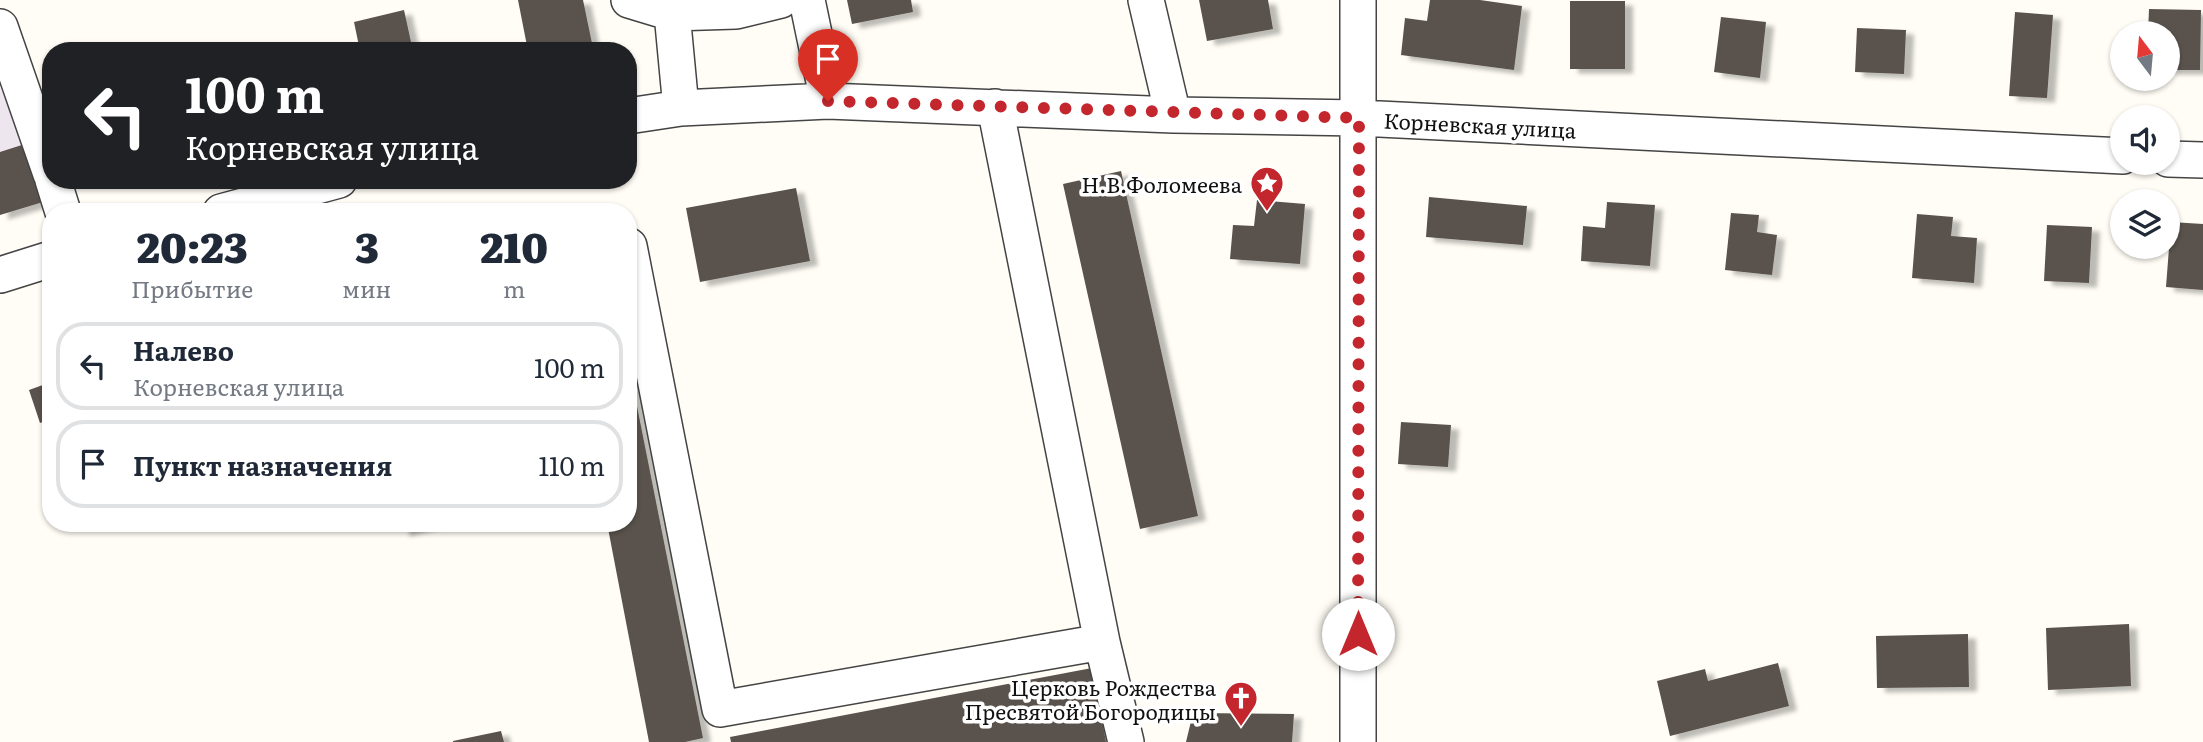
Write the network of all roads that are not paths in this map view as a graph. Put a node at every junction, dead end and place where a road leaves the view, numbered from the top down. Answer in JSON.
{"nodes":[{"id":1,"x":629,"y":0,"type":"edge"},
{"id":2,"x":781,"y":0,"type":"edge"},
{"id":3,"x":807,"y":0,"type":"edge"},
{"id":4,"x":1146,"y":0,"type":"edge"},
{"id":5,"x":1358,"y":0,"type":"edge"},
{"id":6,"x":672,"y":13,"type":"junction"},
{"id":7,"x":0,"y":27,"type":"edge"},
{"id":8,"x":828,"y":101,"type":"junction"},
{"id":9,"x":995,"y":107,"type":"junction"},
{"id":10,"x":681,"y":108,"type":"junction"},
{"id":11,"x":1173,"y":114,"type":"junction"},
{"id":12,"x":637,"y":115,"type":"edge"},
{"id":13,"x":1359,"y":118,"type":"junction"},
{"id":14,"x":42,"y":148,"type":"edge"},
{"id":15,"x":2110,"y":155,"type":"edge"},
{"id":16,"x":2180,"y":159,"type":"edge"},
{"id":17,"x":2203,"y":160,"type":"edge"},
{"id":18,"x":306,"y":189,"type":"edge"},
{"id":19,"x":254,"y":203,"type":"edge"},
{"id":20,"x":42,"y":261,"type":"edge"},
{"id":21,"x":0,"y":275,"type":"edge"},
{"id":22,"x":637,"y":287,"type":"edge"},
{"id":23,"x":1102,"y":642,"type":"junction"},
{"id":24,"x":1126,"y":742,"type":"edge"},
{"id":25,"x":1358,"y":742,"type":"edge"}],
"edges":[{"from":1,"to":6,"type":"street"},
{"from":2,"to":6,"type":"street"},
{"from":3,"to":8,"type":"street"},
{"from":4,"to":11,"type":"street"},
{"from":5,"to":13,"type":"street"},
{"from":6,"to":10,"type":"street"},
{"from":7,"to":14,"type":"street"},
{"from":8,"to":9,"type":"street","name":"Корневская улица"},
{"from":8,"to":10,"type":"street","name":"Корневская улица"},
{"from":9,"to":11,"type":"street","name":"Корневская улица"},
{"from":9,"to":23,"type":"street"},
{"from":10,"to":12,"type":"street","name":"Корневская улица"},
{"from":11,"to":13,"type":"street","name":"Корневская улица"},
{"from":13,"to":15,"type":"street","name":"Корневская улица"},
{"from":13,"to":25,"type":"street"},
{"from":16,"to":17,"type":"street"},
{"from":18,"to":19,"type":"street"},
{"from":20,"to":21,"type":"street"},
{"from":22,"to":23,"type":"street"},
{"from":23,"to":24,"type":"street"}]}
